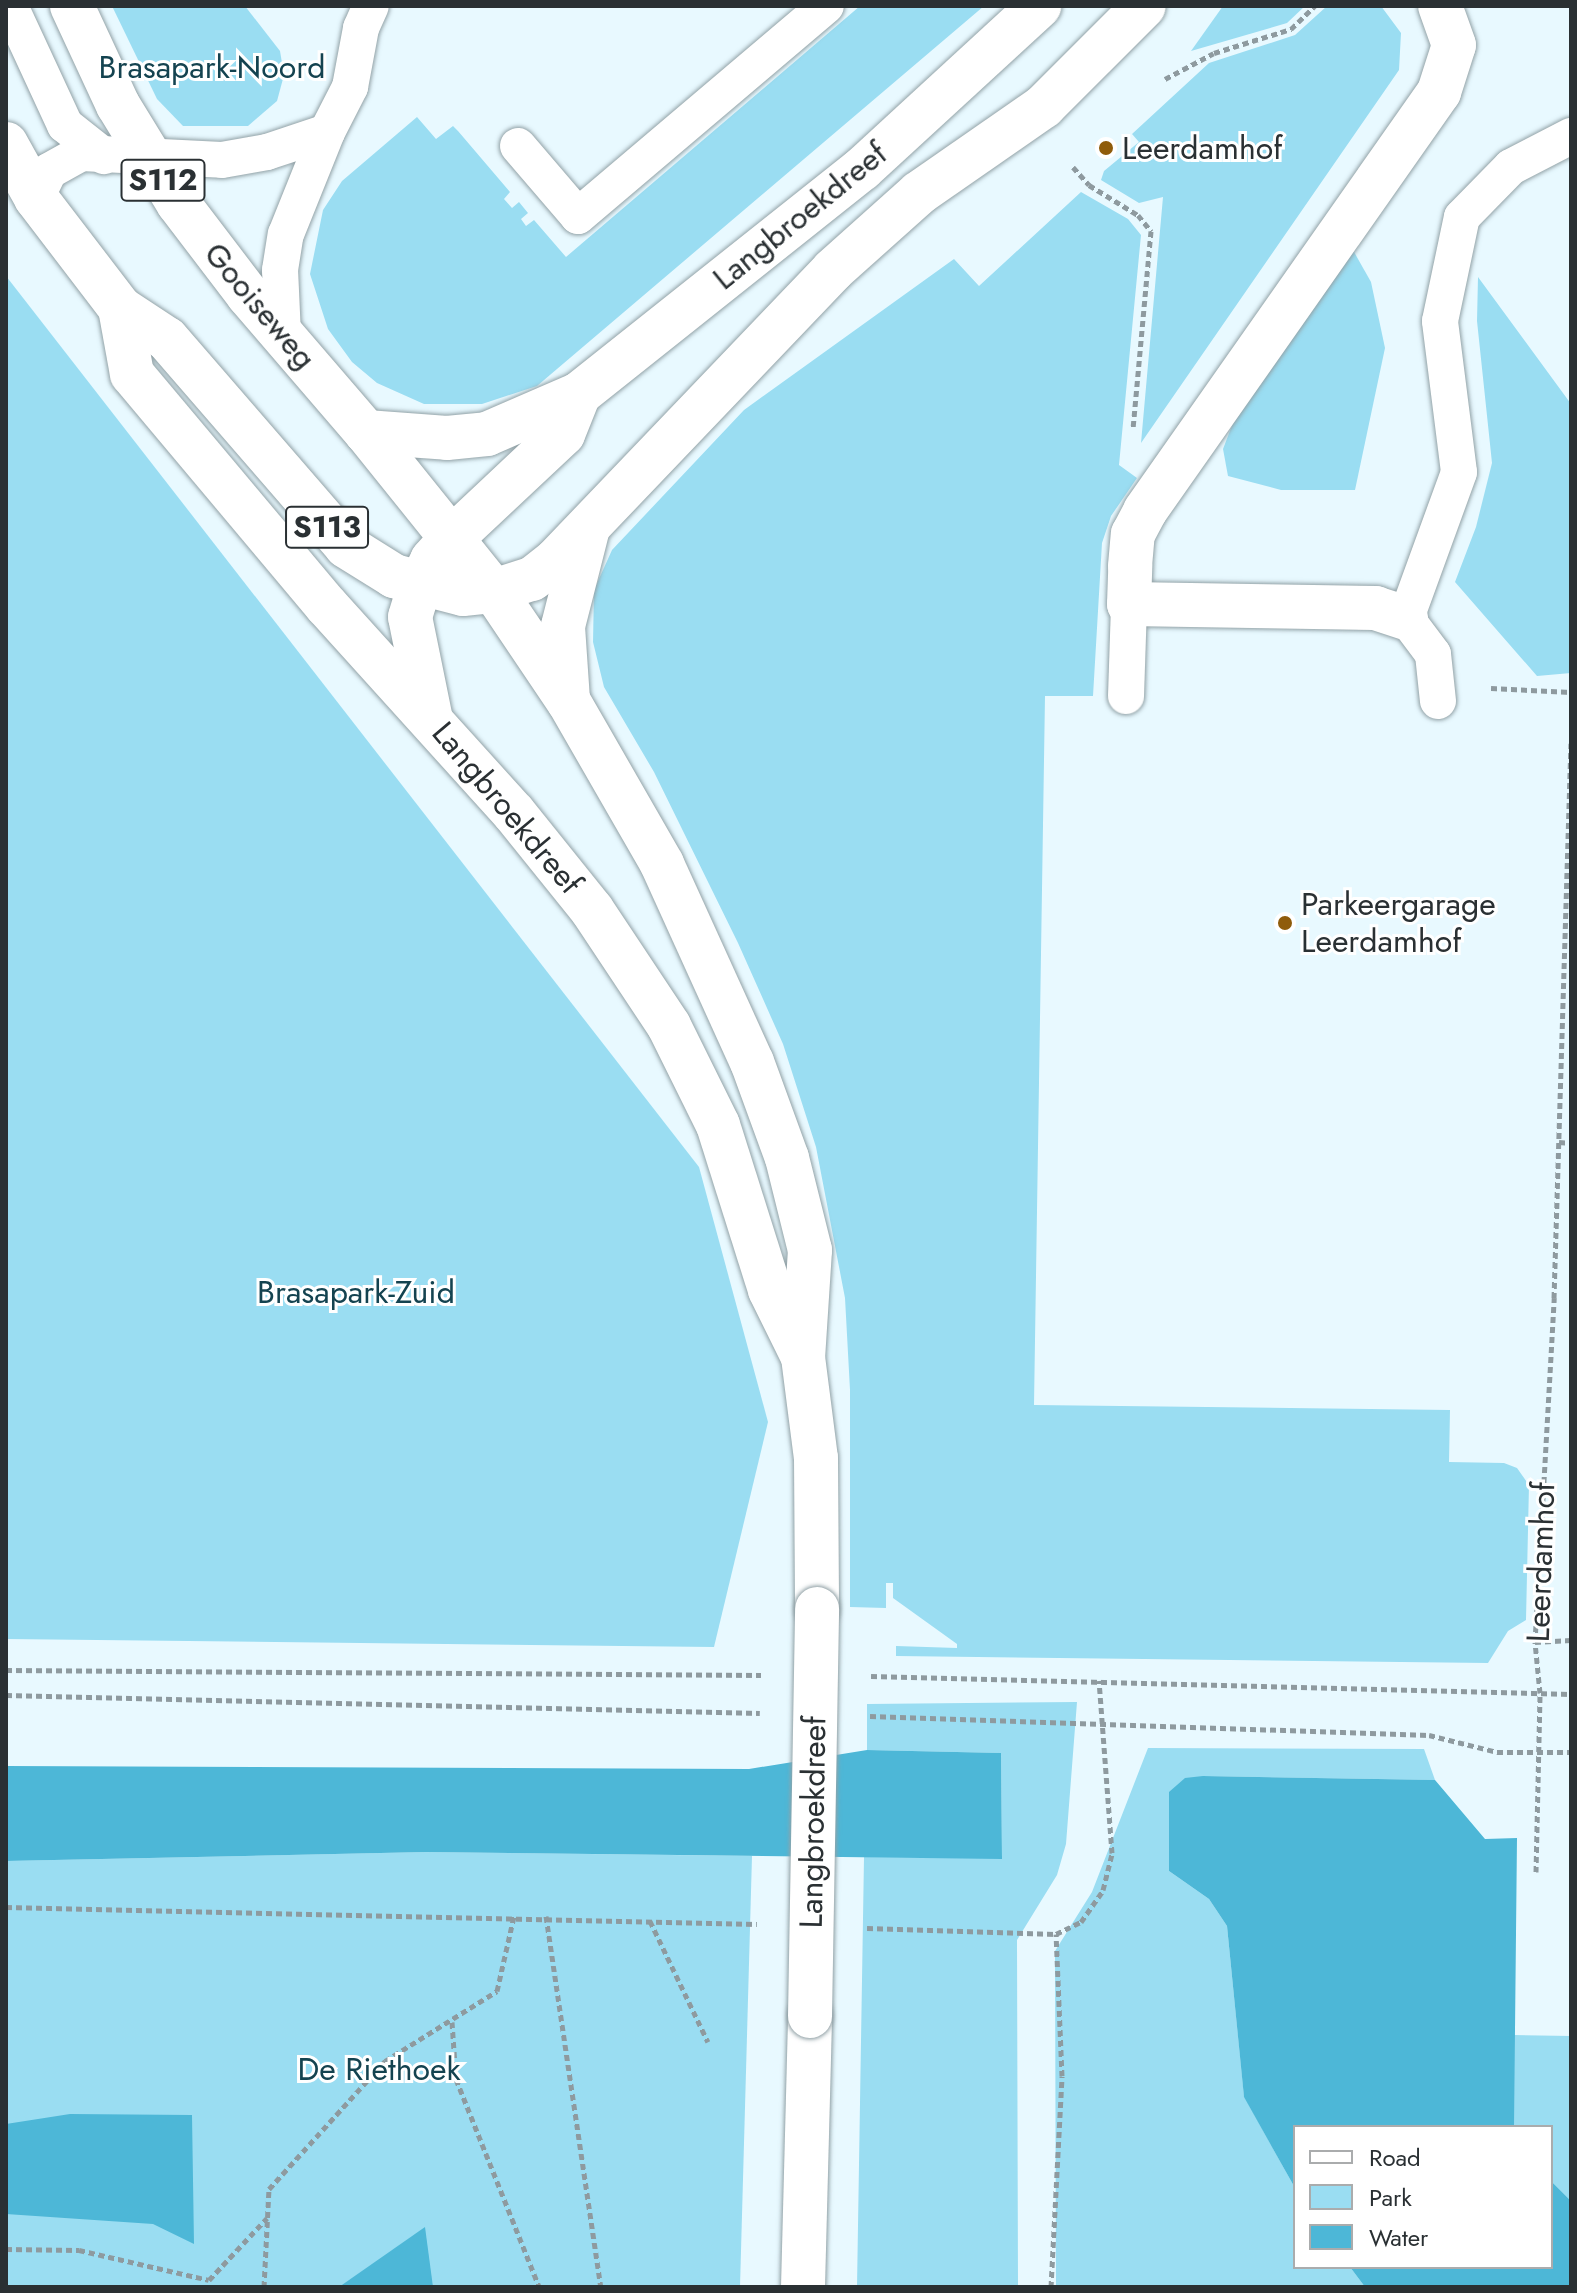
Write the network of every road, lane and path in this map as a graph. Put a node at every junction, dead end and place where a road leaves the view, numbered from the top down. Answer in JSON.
{"nodes":[{"id":1,"x":10,"y":6,"type":"edge"},
{"id":2,"x":72,"y":6,"type":"edge"},
{"id":3,"x":371,"y":6,"type":"edge"},
{"id":4,"x":826,"y":6,"type":"edge"},
{"id":5,"x":1039,"y":6,"type":"edge"},
{"id":6,"x":1144,"y":6,"type":"edge"},
{"id":7,"x":1315,"y":6,"type":"edge"},
{"id":8,"x":1440,"y":6,"type":"edge"},
{"id":9,"x":1165,"y":79,"type":"dead end"},
{"id":10,"x":327,"y":132,"type":"junction"},
{"id":11,"x":1571,"y":136,"type":"edge"},
{"id":12,"x":6,"y":144,"type":"edge"},
{"id":13,"x":518,"y":146,"type":"dead end"},
{"id":14,"x":104,"y":156,"type":"junction"},
{"id":15,"x":150,"y":159,"type":"junction"},
{"id":16,"x":1073,"y":167,"type":"dead end"},
{"id":17,"x":36,"y":198,"type":"junction"},
{"id":18,"x":120,"y":308,"type":"junction"},
{"id":19,"x":283,"y":335,"type":"junction"},
{"id":20,"x":579,"y":394,"type":"junction"},
{"id":21,"x":366,"y":432,"type":"junction"},
{"id":22,"x":1132,"y":438,"type":"dead end"},
{"id":23,"x":588,"y":528,"type":"junction"},
{"id":24,"x":450,"y":540,"type":"junction"},
{"id":25,"x":420,"y":584,"type":"junction"},
{"id":26,"x":494,"y":591,"type":"junction"},
{"id":27,"x":1129,"y":604,"type":"junction"},
{"id":28,"x":1406,"y":618,"type":"junction"},
{"id":29,"x":1571,"y":692,"type":"edge"},
{"id":30,"x":1438,"y":694,"type":"joint"},
{"id":31,"x":1126,"y":696,"type":"dead end"},
{"id":32,"x":569,"y":702,"type":"junction"},
{"id":33,"x":433,"y":726,"type":"junction"},
{"id":34,"x":1571,"y":743,"type":"edge"},
{"id":35,"x":1559,"y":1142,"type":"junction"},
{"id":36,"x":1571,"y":1143,"type":"edge"},
{"id":37,"x":803,"y":1357,"type":"junction"},
{"id":38,"x":1571,"y":1640,"type":"edge"},
{"id":39,"x":1535,"y":1642,"type":"junction"},
{"id":40,"x":1099,"y":1680,"type":"dead end"},
{"id":41,"x":6,"y":1695,"type":"edge"},
{"id":42,"x":767,"y":1713,"type":"dead end"},
{"id":43,"x":862,"y":1715,"type":"dead end"},
{"id":44,"x":1099,"y":1721,"type":"junction"},
{"id":45,"x":1537,"y":1752,"type":"junction"},
{"id":46,"x":1571,"y":1752,"type":"edge"},
{"id":47,"x":1536,"y":1872,"type":"dead end"},
{"id":48,"x":6,"y":1907,"type":"edge"},
{"id":49,"x":546,"y":1916,"type":"dead end"},
{"id":50,"x":650,"y":1921,"type":"dead end"},
{"id":51,"x":452,"y":2022,"type":"junction"},
{"id":52,"x":708,"y":2042,"type":"dead end"},
{"id":53,"x":268,"y":2217,"type":"junction"},
{"id":54,"x":6,"y":2249,"type":"edge"},
{"id":55,"x":264,"y":2287,"type":"edge"},
{"id":56,"x":539,"y":2287,"type":"edge"},
{"id":57,"x":601,"y":2287,"type":"edge"},
{"id":58,"x":803,"y":2287,"type":"edge"},
{"id":59,"x":1051,"y":2287,"type":"edge"}],
"edges":[{"from":1,"to":14,"type":"lane"},
{"from":2,"to":15,"type":"main road","name":"Gooiseweg","number":"S112"},
{"from":3,"to":10,"type":"lane"},
{"from":4,"to":13,"type":"lane"},
{"from":5,"to":20,"type":"main road","name":"Langbroekdreef"},
{"from":6,"to":23,"type":"main road","name":"Langbroekdreef","number":"S113"},
{"from":7,"to":9,"type":"path"},
{"from":8,"to":27,"type":"main road"},
{"from":10,"to":15,"type":"lane"},
{"from":10,"to":19,"type":"lane"},
{"from":11,"to":28,"type":"lane"},
{"from":12,"to":17,"type":"main road","number":"S112"},
{"from":14,"to":15,"type":"lane"},
{"from":14,"to":17,"type":"lane"},
{"from":15,"to":19,"type":"main road","name":"Gooiseweg","number":"S112"},
{"from":16,"to":22,"type":"path"},
{"from":17,"to":18,"type":"main road","number":"S112"},
{"from":18,"to":25,"type":"main road","number":"S113"},
{"from":18,"to":33,"type":"main road","number":"S112"},
{"from":19,"to":21,"type":"main road","name":"Gooiseweg","number":"S112"},
{"from":20,"to":21,"type":"main road"},
{"from":20,"to":24,"type":"main road","name":"Langbroekdreef","number":"S112"},
{"from":21,"to":24,"type":"main road","number":"S112"},
{"from":23,"to":26,"type":"main road","number":"S113"},
{"from":23,"to":32,"type":"main road","name":"Langbroekdreef","number":"S113"},
{"from":24,"to":25,"type":"main road","name":"Langbroekdreef","number":"S112"},
{"from":24,"to":26,"type":"main road","number":"S112"},
{"from":25,"to":26,"type":"main road","number":"S113"},
{"from":25,"to":33,"type":"main road","name":"Langbroekdreef","number":"S112"},
{"from":26,"to":32,"type":"main road","number":"S112"},
{"from":27,"to":28,"type":"main road"},
{"from":27,"to":31,"type":"lane"},
{"from":28,"to":30,"type":"lane"},
{"from":29,"to":30,"type":"path"},
{"from":32,"to":37,"type":"main road","name":"Langbroekdreef","number":"S112"},
{"from":33,"to":37,"type":"main road","name":"Langbroekdreef","number":"S112"},
{"from":34,"to":35,"type":"path","name":"Leerdamhof"},
{"from":35,"to":36,"type":"path"},
{"from":35,"to":39,"type":"path","name":"Leerdamhof"},
{"from":37,"to":58,"type":"main road","name":"Langbroekdreef","number":"S112","bridge":true},
{"from":38,"to":39,"type":"path"},
{"from":39,"to":45,"type":"path","name":"Leerdamhof"},
{"from":40,"to":44,"type":"path"},
{"from":41,"to":42,"type":"path"},
{"from":43,"to":44,"type":"path"},
{"from":44,"to":45,"type":"path"},
{"from":44,"to":59,"type":"path"},
{"from":45,"to":46,"type":"path"},
{"from":45,"to":47,"type":"path","name":"Leerdamhof"},
{"from":48,"to":51,"type":"path"},
{"from":49,"to":57,"type":"path"},
{"from":50,"to":52,"type":"path"},
{"from":51,"to":53,"type":"path"},
{"from":51,"to":56,"type":"path"},
{"from":53,"to":54,"type":"path"},
{"from":53,"to":55,"type":"path"}]}
